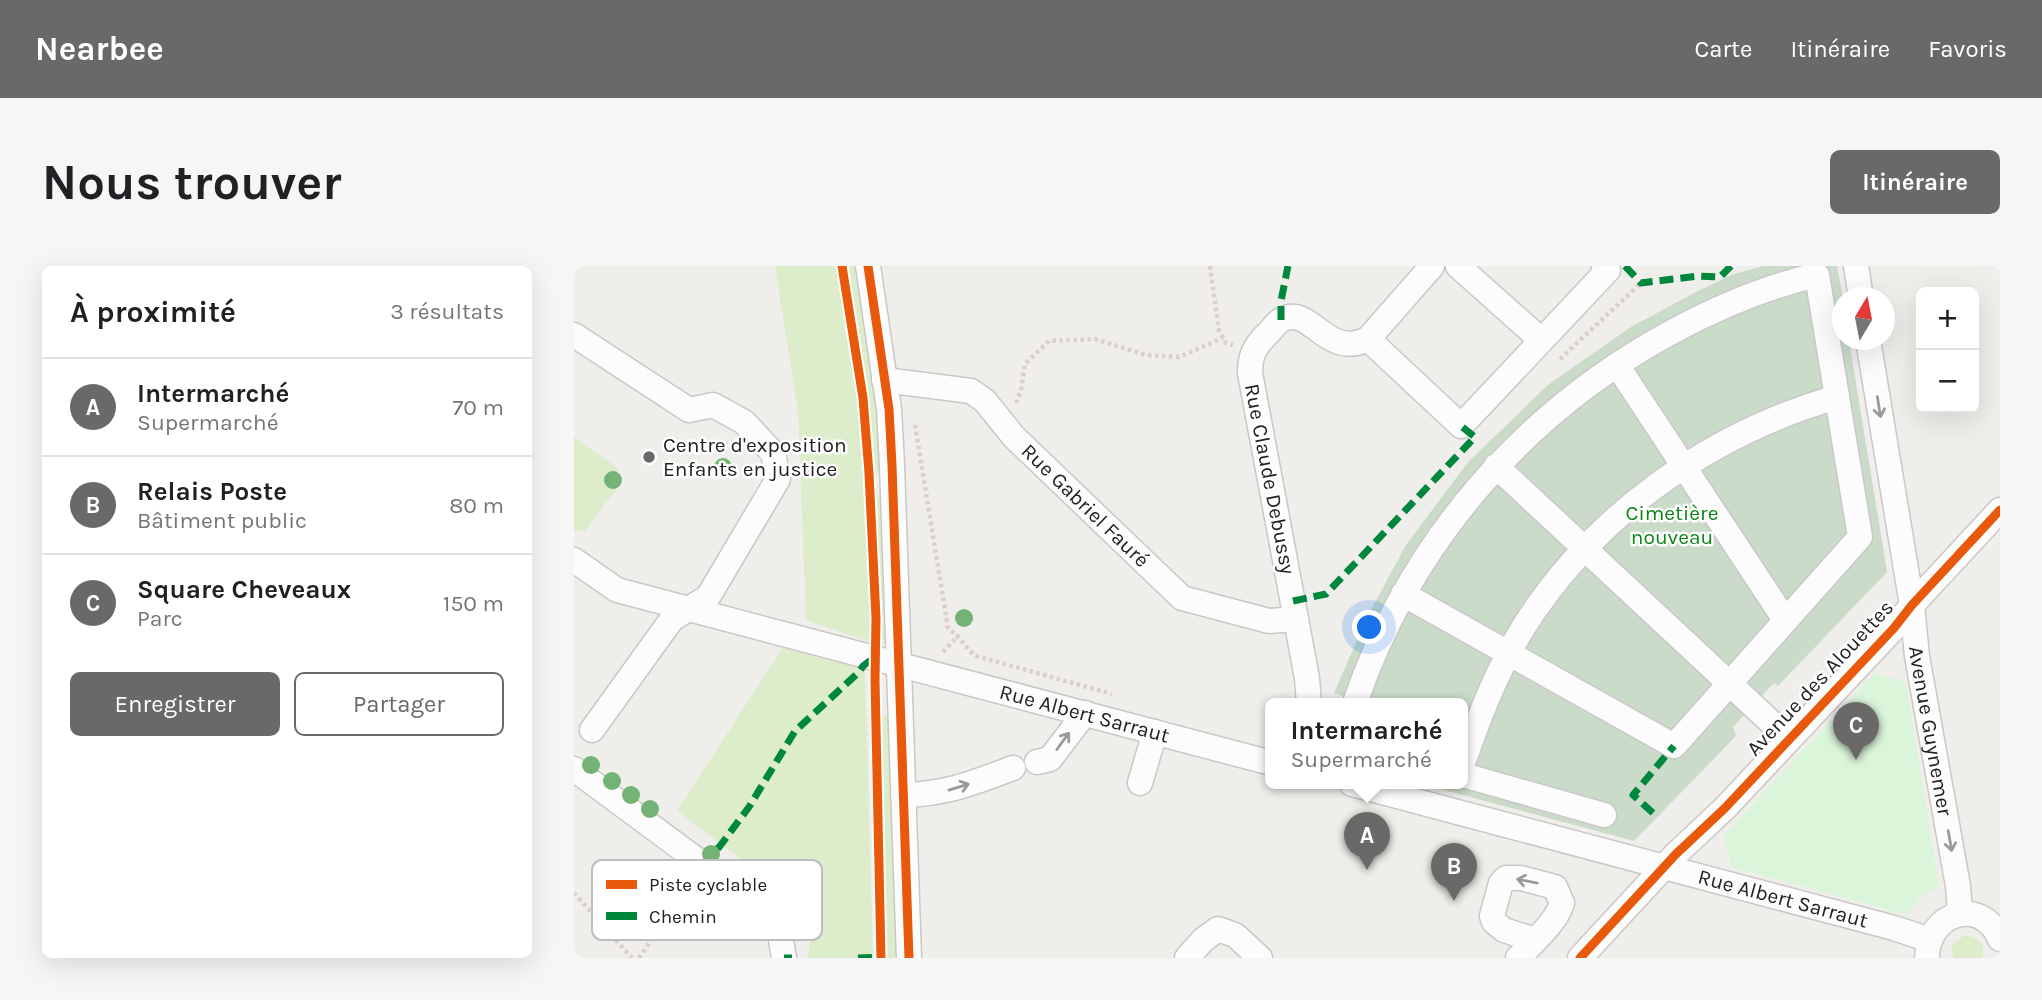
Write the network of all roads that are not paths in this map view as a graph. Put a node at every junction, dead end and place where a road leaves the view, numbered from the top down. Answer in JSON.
{"nodes":[{"id":1,"x":868,"y":266,"type":"edge"},
{"id":2,"x":1432,"y":266,"type":"edge"},
{"id":3,"x":1458,"y":266,"type":"edge"},
{"id":4,"x":1604,"y":266,"type":"edge"},
{"id":5,"x":1837,"y":271,"type":"edge"},
{"id":6,"x":1851,"y":287,"type":"edge"},
{"id":7,"x":574,"y":335,"type":"edge"},
{"id":8,"x":1368,"y":339,"type":"junction"},
{"id":9,"x":1541,"y":340,"type":"junction"},
{"id":10,"x":1870,"y":350,"type":"edge"},
{"id":11,"x":1617,"y":365,"type":"junction"},
{"id":12,"x":884,"y":380,"type":"junction"},
{"id":13,"x":1837,"y":397,"type":"junction"},
{"id":14,"x":1496,"y":466,"type":"junction"},
{"id":15,"x":1684,"y":466,"type":"junction"},
{"id":16,"x":2000,"y":510,"type":"edge"},
{"id":17,"x":1585,"y":548,"type":"junction"},
{"id":18,"x":574,"y":559,"type":"edge"},
{"id":19,"x":1403,"y":594,"type":"junction"},
{"id":20,"x":1912,"y":605,"type":"junction"},
{"id":21,"x":691,"y":608,"type":"junction"},
{"id":22,"x":1296,"y":619,"type":"junction"},
{"id":23,"x":1785,"y":620,"type":"junction"},
{"id":24,"x":1508,"y":654,"type":"junction"},
{"id":25,"x":899,"y":663,"type":"junction"},
{"id":26,"x":1729,"y":683,"type":"junction"},
{"id":27,"x":1309,"y":698,"type":"edge"},
{"id":28,"x":1357,"y":698,"type":"edge"},
{"id":29,"x":1085,"y":713,"type":"junction"},
{"id":30,"x":592,"y":730,"type":"dead end"},
{"id":31,"x":1155,"y":732,"type":"junction"},
{"id":32,"x":1789,"y":739,"type":"junction"},
{"id":33,"x":1468,"y":749,"type":"edge"},
{"id":34,"x":1265,"y":761,"type":"edge"},
{"id":35,"x":574,"y":769,"type":"edge"},
{"id":36,"x":1468,"y":776,"type":"edge"},
{"id":37,"x":1140,"y":783,"type":"dead end"},
{"id":38,"x":1397,"y":790,"type":"edge"},
{"id":39,"x":903,"y":796,"type":"junction"},
{"id":40,"x":1604,"y":815,"type":"dead end"},
{"id":41,"x":698,"y":860,"type":"edge"},
{"id":42,"x":1663,"y":868,"type":"junction"},
{"id":43,"x":1960,"y":914,"type":"junction"},
{"id":44,"x":1999,"y":931,"type":"edge"},
{"id":45,"x":781,"y":940,"type":"edge"},
{"id":46,"x":1929,"y":949,"type":"edge"},
{"id":47,"x":784,"y":958,"type":"edge"},
{"id":48,"x":909,"y":958,"type":"edge"},
{"id":49,"x":1187,"y":958,"type":"edge"},
{"id":50,"x":1260,"y":958,"type":"edge"},
{"id":51,"x":1580,"y":958,"type":"edge"}],
"edges":[{"from":1,"to":12,"type":"street"},
{"from":2,"to":8,"type":"street"},
{"from":3,"to":9,"type":"street"},
{"from":4,"to":9,"type":"street"},
{"from":5,"to":6,"type":"street"},
{"from":5,"to":11,"type":"street"},
{"from":5,"to":13,"type":"street"},
{"from":7,"to":21,"type":"street"},
{"from":8,"to":9,"type":"street"},
{"from":8,"to":22,"type":"street","name":"Rue Claude Debussy"},
{"from":10,"to":20,"type":"street","name":"Avenue Guynemer","one_way":true},
{"from":11,"to":14,"type":"street"},
{"from":11,"to":15,"type":"street"},
{"from":12,"to":22,"type":"street","name":"Rue Gabriel Fauré"},
{"from":12,"to":25,"type":"street"},
{"from":13,"to":15,"type":"street"},
{"from":13,"to":23,"type":"street"},
{"from":14,"to":17,"type":"street"},
{"from":14,"to":19,"type":"street"},
{"from":15,"to":17,"type":"street"},
{"from":15,"to":23,"type":"street"},
{"from":16,"to":20,"type":"street","name":"Avenue des Alouettes"},
{"from":17,"to":24,"type":"street"},
{"from":17,"to":26,"type":"street"},
{"from":18,"to":21,"type":"street","name":"Rue Albert Sarraut"},
{"from":19,"to":24,"type":"street"},
{"from":19,"to":28,"type":"street"},
{"from":20,"to":32,"type":"street","name":"Avenue des Alouettes"},
{"from":20,"to":43,"type":"street","name":"Avenue Guynemer","one_way":true},
{"from":21,"to":25,"type":"street","name":"Rue Albert Sarraut"},
{"from":21,"to":30,"type":"street"},
{"from":22,"to":27,"type":"street","name":"Rue Claude Debussy"},
{"from":23,"to":26,"type":"street"},
{"from":24,"to":26,"type":"street"},
{"from":24,"to":33,"type":"street"},
{"from":25,"to":29,"type":"street","name":"Rue Albert Sarraut"},
{"from":25,"to":39,"type":"street"},
{"from":26,"to":32,"type":"street"},
{"from":29,"to":31,"type":"street","name":"Rue Albert Sarraut"},
{"from":39,"to":29,"type":"street","one_way":true},
{"from":31,"to":34,"type":"street","name":"Rue Albert Sarraut"},
{"from":31,"to":37,"type":"street"},
{"from":32,"to":42,"type":"street","name":"Avenue des Alouettes"},
{"from":35,"to":41,"type":"street"},
{"from":36,"to":40,"type":"street"},
{"from":38,"to":42,"type":"street","name":"Rue Albert Sarraut"},
{"from":39,"to":48,"type":"street"},
{"from":42,"to":46,"type":"street","name":"Rue Albert Sarraut"},
{"from":42,"to":51,"type":"street","name":"Avenue des Alouettes"},
{"from":43,"to":44,"type":"street"},
{"from":43,"to":46,"type":"street"},
{"from":45,"to":47,"type":"street"},
{"from":49,"to":50,"type":"street"}]}
